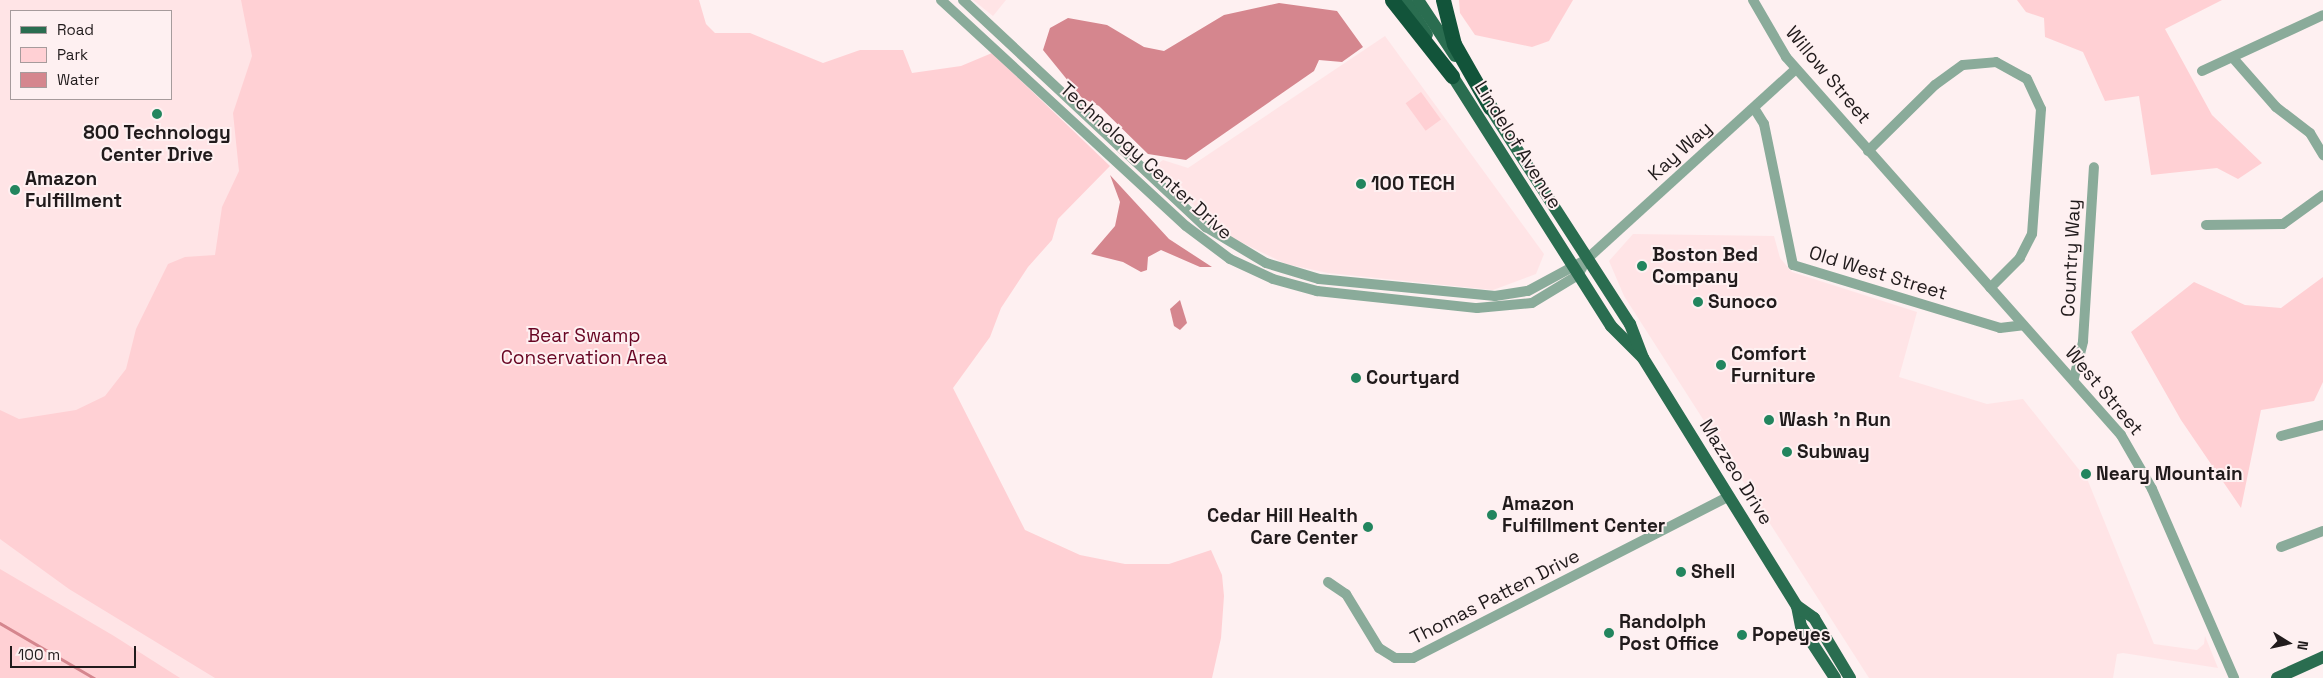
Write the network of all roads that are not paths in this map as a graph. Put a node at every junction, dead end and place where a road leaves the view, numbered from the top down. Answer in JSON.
{"nodes":[{"id":1,"x":941,"y":0,"type":"edge"},
{"id":2,"x":962,"y":0,"type":"edge"},
{"id":3,"x":1392,"y":0,"type":"edge"},
{"id":4,"x":1405,"y":0,"type":"edge"},
{"id":5,"x":1418,"y":0,"type":"edge"},
{"id":6,"x":1443,"y":0,"type":"edge"},
{"id":7,"x":1753,"y":0,"type":"edge"},
{"id":8,"x":2323,"y":15,"type":"edge"},
{"id":9,"x":2233,"y":58,"type":"junction"},
{"id":10,"x":1796,"y":69,"type":"junction"},
{"id":11,"x":2202,"y":71,"type":"dead end"},
{"id":12,"x":1452,"y":76,"type":"junction"},
{"id":13,"x":1490,"y":107,"type":"junction"},
{"id":14,"x":1754,"y":108,"type":"junction"},
{"id":15,"x":1868,"y":151,"type":"junction"},
{"id":16,"x":2323,"y":155,"type":"edge"},
{"id":17,"x":1883,"y":168,"type":"joint"},
{"id":18,"x":2094,"y":168,"type":"dead end"},
{"id":19,"x":2323,"y":195,"type":"edge"},
{"id":20,"x":2206,"y":225,"type":"dead end"},
{"id":21,"x":1587,"y":259,"type":"junction"},
{"id":22,"x":1575,"y":269,"type":"junction"},
{"id":23,"x":1990,"y":288,"type":"junction"},
{"id":24,"x":1612,"y":296,"type":"joint"},
{"id":25,"x":1601,"y":310,"type":"joint"},
{"id":26,"x":2023,"y":325,"type":"junction"},
{"id":27,"x":1643,"y":358,"type":"junction"},
{"id":28,"x":2074,"y":378,"type":"junction"},
{"id":29,"x":2323,"y":424,"type":"edge"},
{"id":30,"x":2281,"y":436,"type":"dead end"},
{"id":31,"x":1729,"y":496,"type":"junction"},
{"id":32,"x":2323,"y":532,"type":"edge"},
{"id":33,"x":2281,"y":547,"type":"dead end"},
{"id":34,"x":1328,"y":582,"type":"dead end"},
{"id":35,"x":1796,"y":606,"type":"junction"},
{"id":36,"x":2323,"y":657,"type":"edge"},
{"id":37,"x":2281,"y":676,"type":"edge"},
{"id":38,"x":1835,"y":678,"type":"edge"},
{"id":39,"x":1850,"y":678,"type":"edge"},
{"id":40,"x":2234,"y":678,"type":"edge"},
{"id":41,"x":2266,"y":678,"type":"edge"}],
"edges":[{"from":1,"to":22,"type":"street","name":"Technology Center Drive"},
{"from":2,"to":22,"type":"street","name":"Technology Center Drive"},
{"from":3,"to":12,"type":"highway"},
{"from":4,"to":12,"type":"main road","name":"Lindelof Avenue"},
{"from":5,"to":13,"type":"main road","name":"Lindelof Avenue"},
{"from":6,"to":13,"type":"highway"},
{"from":7,"to":10,"type":"street","name":"Willow Street"},
{"from":8,"to":9,"type":"street"},
{"from":9,"to":11,"type":"street"},
{"from":9,"to":16,"type":"street"},
{"from":10,"to":14,"type":"street","name":"Kay Way"},
{"from":10,"to":15,"type":"street","name":"Willow Street"},
{"from":12,"to":22,"type":"main road","name":"Lindelof Avenue"},
{"from":13,"to":21,"type":"main road","name":"Lindelof Avenue"},
{"from":14,"to":21,"type":"street","name":"Kay Way"},
{"from":14,"to":26,"type":"street","name":"Old West Street"},
{"from":15,"to":17,"type":"street","name":"Willow Street"},
{"from":15,"to":23,"type":"street"},
{"from":17,"to":23,"type":"street","name":"West Street"},
{"from":18,"to":28,"type":"street","name":"Country Way"},
{"from":19,"to":20,"type":"street"},
{"from":21,"to":22,"type":"street","name":"Technology Center Drive"},
{"from":21,"to":24,"type":"main road","name":"Lindelof Avenue"},
{"from":22,"to":25,"type":"main road","name":"Lindelof Avenue"},
{"from":23,"to":26,"type":"street","name":"West Street"},
{"from":24,"to":27,"type":"main road","name":"Mazzeo Drive"},
{"from":25,"to":27,"type":"main road","name":"Mazzeo Drive"},
{"from":26,"to":28,"type":"street","name":"West Street"},
{"from":27,"to":31,"type":"main road","name":"Mazzeo Drive"},
{"from":28,"to":40,"type":"street","name":"West Street"},
{"from":29,"to":30,"type":"street"},
{"from":31,"to":34,"type":"street","name":"Thomas Patten Drive"},
{"from":31,"to":35,"type":"main road","name":"Mazzeo Drive"},
{"from":32,"to":33,"type":"street"},
{"from":35,"to":38,"type":"main road","name":"Mazzeo Drive"},
{"from":35,"to":39,"type":"main road","name":"Mazzeo Drive"},
{"from":36,"to":37,"type":"main road"},
{"from":37,"to":41,"type":"main road"}]}
